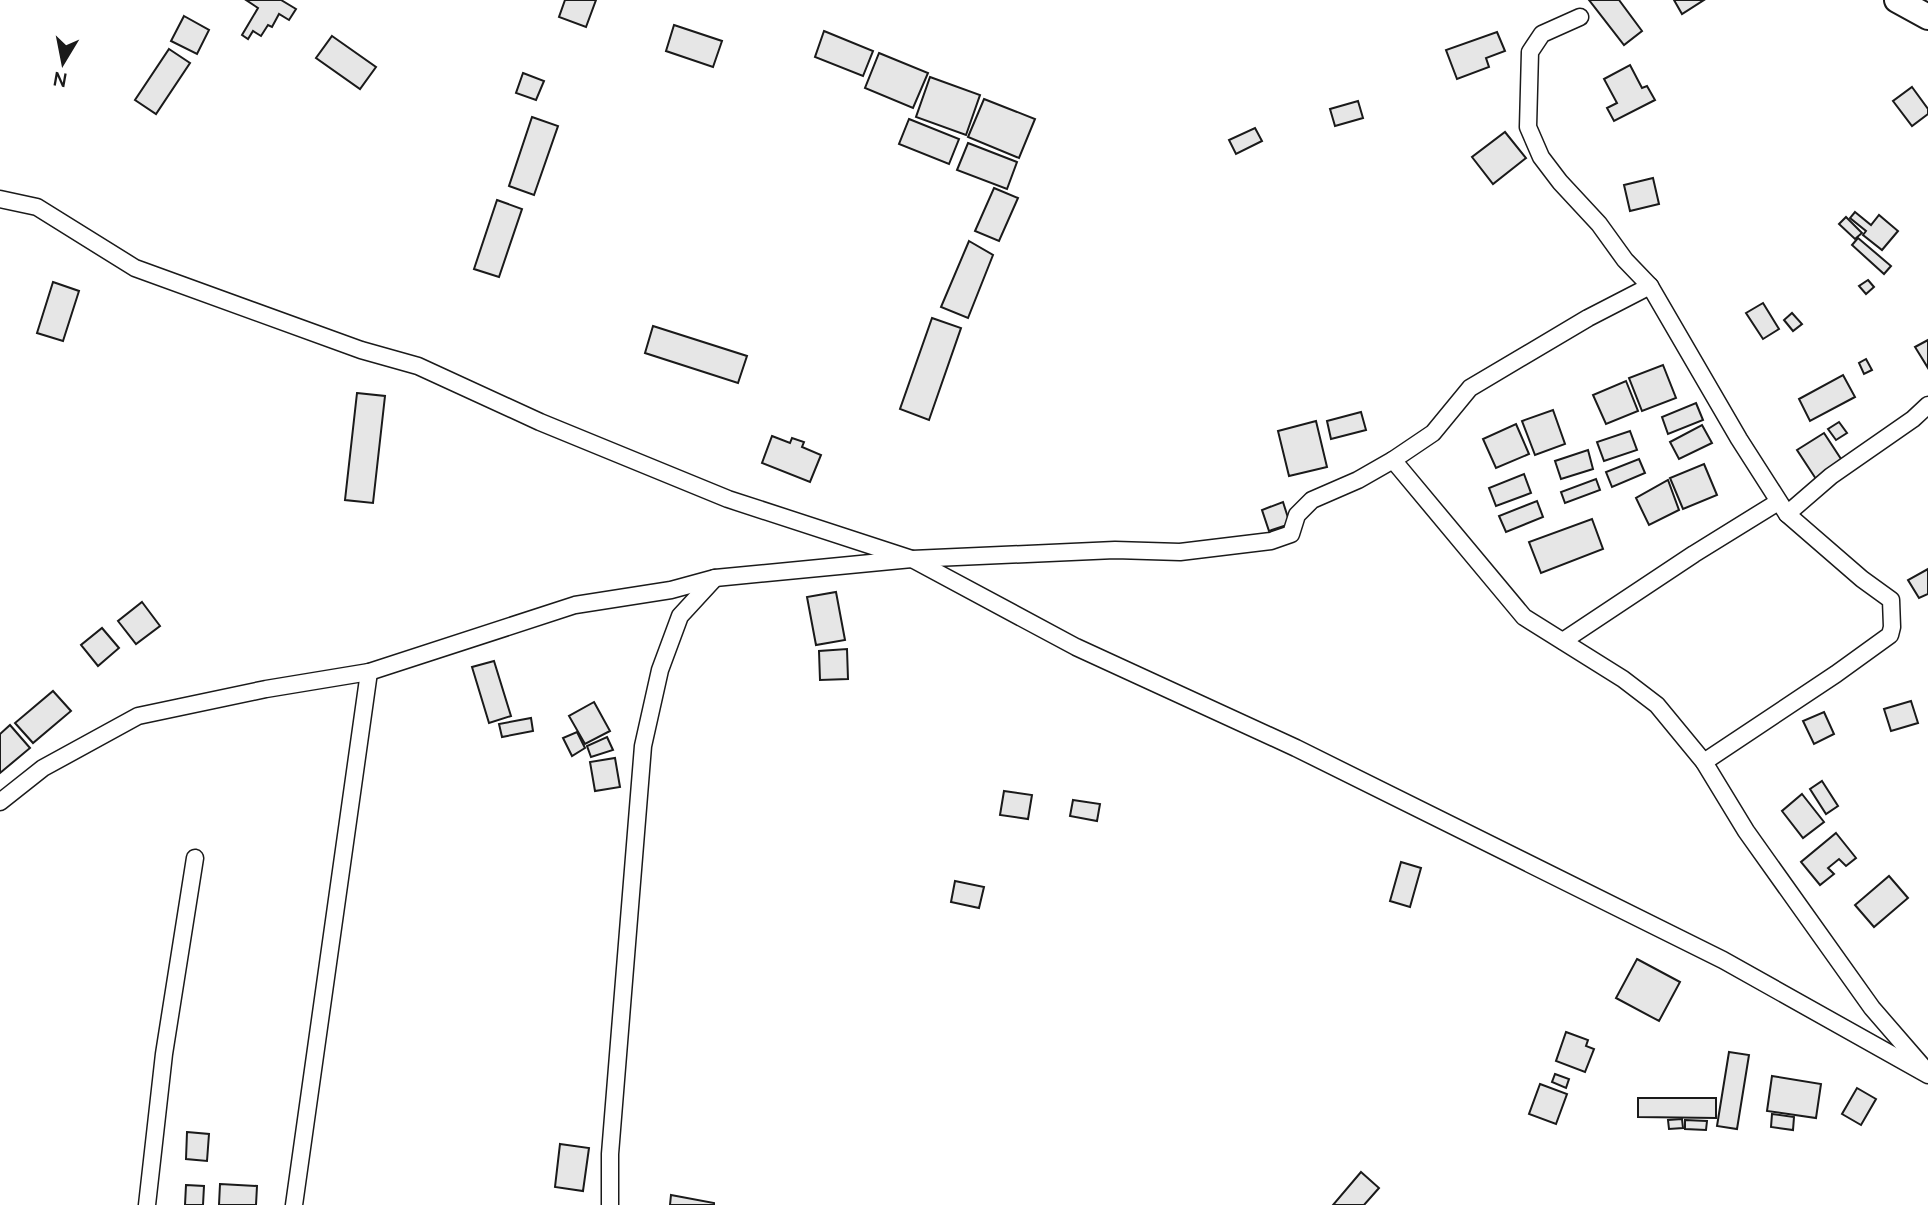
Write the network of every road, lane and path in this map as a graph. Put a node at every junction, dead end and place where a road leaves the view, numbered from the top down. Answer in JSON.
{"nodes":[{"id":1,"x":1898,"y":0,"type":"edge"},
{"id":2,"x":1580,"y":17,"type":"dead end"},
{"id":3,"x":1928,"y":17,"type":"edge"},
{"id":4,"x":0,"y":199,"type":"edge"},
{"id":5,"x":1650,"y":286,"type":"junction"},
{"id":6,"x":1928,"y":405,"type":"edge"},
{"id":7,"x":1393,"y":460,"type":"junction"},
{"id":8,"x":1783,"y":508,"type":"junction"},
{"id":9,"x":912,"y":559,"type":"junction"},
{"id":10,"x":715,"y":578,"type":"junction"},
{"id":11,"x":671,"y":590,"type":"junction"},
{"id":12,"x":680,"y":616,"type":"junction"},
{"id":13,"x":1563,"y":640,"type":"junction"},
{"id":14,"x":369,"y":673,"type":"junction"},
{"id":15,"x":1704,"y":762,"type":"junction"},
{"id":16,"x":0,"y":802,"type":"edge"},
{"id":17,"x":195,"y":858,"type":"dead end"},
{"id":18,"x":1928,"y":1074,"type":"edge"},
{"id":19,"x":147,"y":1205,"type":"edge"},
{"id":20,"x":294,"y":1205,"type":"edge"},
{"id":21,"x":610,"y":1205,"type":"edge"}],
"edges":[{"from":1,"to":3,"type":"highway"},
{"from":2,"to":5,"type":"street"},
{"from":4,"to":9,"type":"street"},
{"from":5,"to":7,"type":"street"},
{"from":5,"to":8,"type":"street"},
{"from":6,"to":8,"type":"street"},
{"from":7,"to":9,"type":"street"},
{"from":7,"to":13,"type":"street"},
{"from":8,"to":13,"type":"street"},
{"from":8,"to":15,"type":"street"},
{"from":9,"to":10,"type":"street"},
{"from":9,"to":18,"type":"street"},
{"from":10,"to":11,"type":"street"},
{"from":10,"to":12,"type":"street"},
{"from":11,"to":12,"type":"street"},
{"from":11,"to":14,"type":"street"},
{"from":12,"to":21,"type":"street"},
{"from":13,"to":15,"type":"street"},
{"from":14,"to":16,"type":"street"},
{"from":14,"to":20,"type":"street"},
{"from":15,"to":18,"type":"street"},
{"from":17,"to":19,"type":"street"}]}
